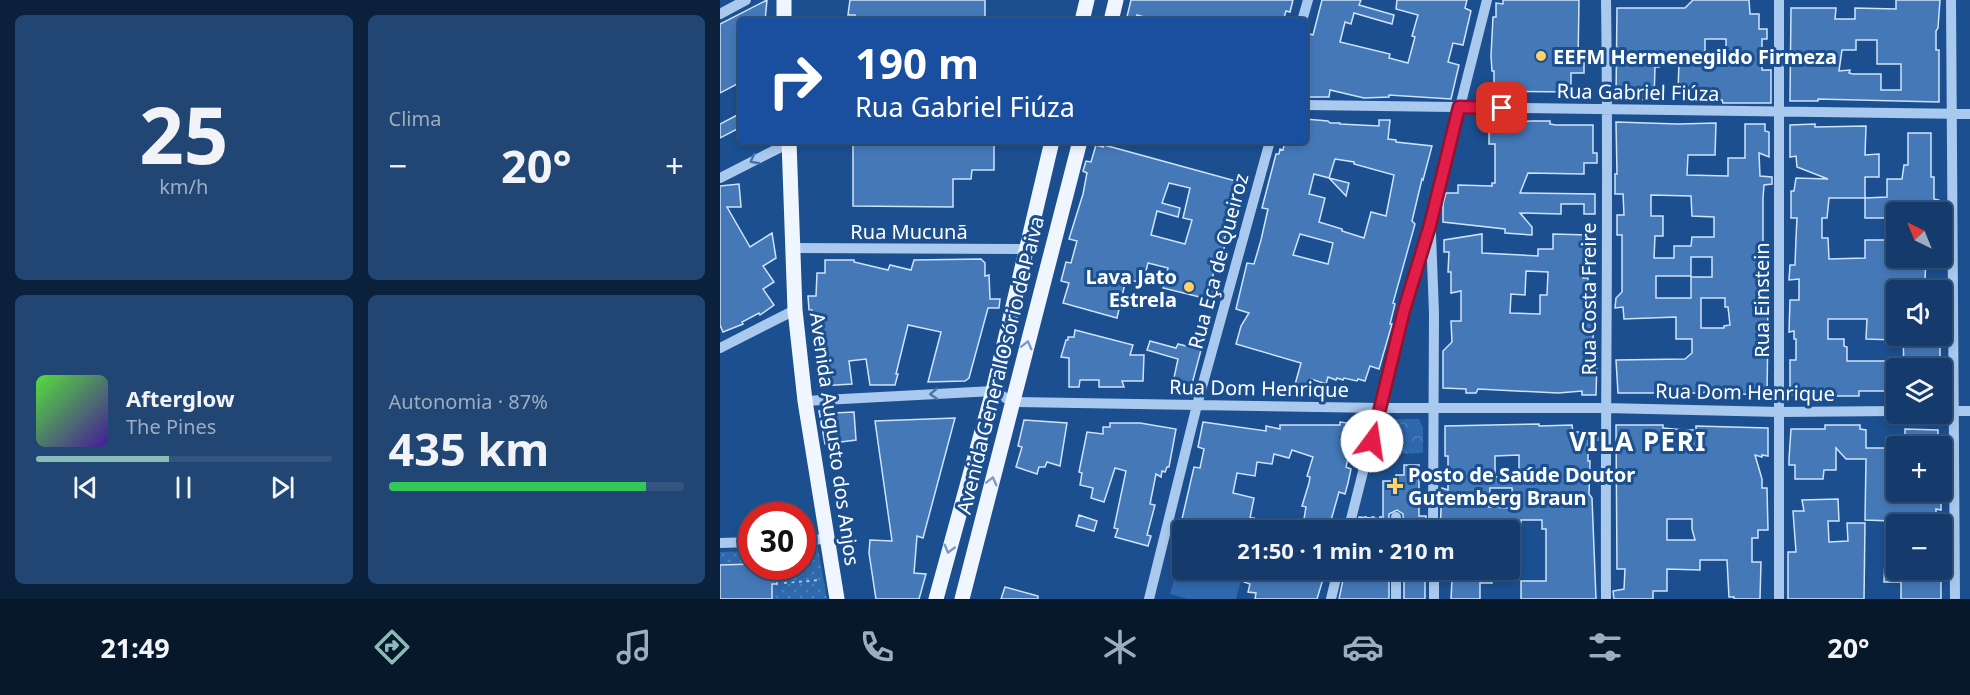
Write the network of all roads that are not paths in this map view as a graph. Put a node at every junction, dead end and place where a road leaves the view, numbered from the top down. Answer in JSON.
{"nodes":[{"id":1,"x":746,"y":0,"type":"edge"},
{"id":2,"x":784,"y":0,"type":"edge"},
{"id":3,"x":1087,"y":0,"type":"edge"},
{"id":4,"x":1116,"y":0,"type":"edge"},
{"id":5,"x":1308,"y":0,"type":"edge"},
{"id":6,"x":1487,"y":0,"type":"edge"},
{"id":7,"x":1606,"y":0,"type":"edge"},
{"id":8,"x":1779,"y":0,"type":"edge"},
{"id":9,"x":1951,"y":0,"type":"edge"},
{"id":10,"x":720,"y":14,"type":"edge"},
{"id":11,"x":784,"y":18,"type":"edge"},
{"id":12,"x":1083,"y":18,"type":"edge"},
{"id":13,"x":1112,"y":18,"type":"edge"},
{"id":14,"x":1303,"y":18,"type":"edge"},
{"id":15,"x":1308,"y":105,"type":"edge"},
{"id":16,"x":1459,"y":107,"type":"junction"},
{"id":17,"x":1608,"y":109,"type":"junction"},
{"id":18,"x":1779,"y":111,"type":"junction"},
{"id":19,"x":1951,"y":114,"type":"junction"},
{"id":20,"x":1970,"y":114,"type":"edge"},
{"id":21,"x":785,"y":144,"type":"edge"},
{"id":22,"x":789,"y":144,"type":"edge"},
{"id":23,"x":1051,"y":144,"type":"edge"},
{"id":24,"x":1079,"y":144,"type":"edge"},
{"id":25,"x":1269,"y":144,"type":"edge"},
{"id":26,"x":720,"y":178,"type":"edge"},
{"id":27,"x":1430,"y":225,"type":"junction"},
{"id":28,"x":792,"y":248,"type":"junction"},
{"id":29,"x":1025,"y":249,"type":"junction"},
{"id":30,"x":795,"y":310,"type":"junction"},
{"id":31,"x":720,"y":348,"type":"edge"},
{"id":32,"x":993,"y":391,"type":"junction"},
{"id":33,"x":805,"y":401,"type":"junction"},
{"id":34,"x":1012,"y":402,"type":"junction"},
{"id":35,"x":1197,"y":405,"type":"junction"},
{"id":36,"x":1432,"y":407,"type":"junction"},
{"id":37,"x":1380,"y":408,"type":"junction"},
{"id":38,"x":1605,"y":408,"type":"junction"},
{"id":39,"x":1886,"y":411,"type":"edge"},
{"id":40,"x":1954,"y":411,"type":"junction"},
{"id":41,"x":1970,"y":411,"type":"edge"},
{"id":42,"x":1779,"y":412,"type":"junction"},
{"id":43,"x":1351,"y":520,"type":"edge"},
{"id":44,"x":1433,"y":520,"type":"edge"},
{"id":45,"x":816,"y":539,"type":"edge"},
{"id":46,"x":828,"y":539,"type":"junction"},
{"id":47,"x":738,"y":542,"type":"edge"},
{"id":48,"x":720,"y":543,"type":"edge"},
{"id":49,"x":1336,"y":580,"type":"edge"},
{"id":50,"x":1396,"y":580,"type":"edge"},
{"id":51,"x":1434,"y":580,"type":"edge"},
{"id":52,"x":837,"y":599,"type":"edge"},
{"id":53,"x":936,"y":599,"type":"edge"},
{"id":54,"x":962,"y":599,"type":"edge"},
{"id":55,"x":1149,"y":599,"type":"edge"},
{"id":56,"x":1331,"y":599,"type":"edge"},
{"id":57,"x":1396,"y":599,"type":"edge"},
{"id":58,"x":1434,"y":599,"type":"edge"},
{"id":59,"x":1606,"y":599,"type":"edge"},
{"id":60,"x":1779,"y":599,"type":"edge"},
{"id":61,"x":1955,"y":599,"type":"edge"}],
"edges":[{"from":1,"to":10,"type":"street"},
{"from":2,"to":11,"type":"main road"},
{"from":3,"to":12,"type":"main road"},
{"from":4,"to":13,"type":"main road"},
{"from":5,"to":14,"type":"street"},
{"from":6,"to":16,"type":"street"},
{"from":7,"to":17,"type":"street","name":"Rua Costa Freire"},
{"from":8,"to":18,"type":"street","name":"Rua Einstein"},
{"from":9,"to":19,"type":"street"},
{"from":15,"to":16,"type":"street","name":"Rua Gabriel Fiúza"},
{"from":16,"to":17,"type":"street","name":"Rua Gabriel Fiúza"},
{"from":16,"to":27,"type":"street"},
{"from":17,"to":18,"type":"street","name":"Rua Gabriel Fiúza"},
{"from":17,"to":38,"type":"street","name":"Rua Costa Freire"},
{"from":18,"to":19,"type":"street","name":"Rua Gabriel Fiúza"},
{"from":18,"to":42,"type":"street","name":"Rua Einstein"},
{"from":19,"to":20,"type":"street","name":"Rua Gabriel Fiúza"},
{"from":19,"to":40,"type":"street"},
{"from":21,"to":26,"type":"street","one_way":true},
{"from":22,"to":28,"type":"main road","name":"Avenida Augusto dos Anjos"},
{"from":23,"to":29,"type":"main road","name":"Avenida General Osório de Paiva"},
{"from":34,"to":24,"type":"main road","name":"Avenida General Osório de Paiva","one_way":true},
{"from":25,"to":35,"type":"street","name":"Rua Eça de Queiroz"},
{"from":27,"to":36,"type":"street"},
{"from":27,"to":37,"type":"street"},
{"from":28,"to":29,"type":"street","name":"Rua Mucunã"},
{"from":28,"to":30,"type":"main road","name":"Avenida Augusto dos Anjos"},
{"from":29,"to":32,"type":"main road","name":"Avenida General Osório de Paiva"},
{"from":30,"to":31,"type":"street"},
{"from":30,"to":33,"type":"main road","name":"Avenida Augusto dos Anjos"},
{"from":32,"to":33,"type":"street","one_way":true},
{"from":32,"to":34,"type":"street","name":"Rua Dom Henrique"},
{"from":32,"to":53,"type":"main road","name":"Avenida General Osório de Paiva","one_way":true},
{"from":33,"to":46,"type":"main road","name":"Avenida Augusto dos Anjos"},
{"from":34,"to":35,"type":"street","name":"Rua Dom Henrique"},
{"from":54,"to":34,"type":"main road","name":"Avenida General Osório de Paiva","one_way":true},
{"from":35,"to":37,"type":"street","name":"Rua Dom Henrique"},
{"from":35,"to":55,"type":"street","name":"Rua Eça de Queiroz"},
{"from":36,"to":37,"type":"street","name":"Rua Dom Henrique"},
{"from":36,"to":38,"type":"street","name":"Rua Dom Henrique"},
{"from":36,"to":44,"type":"street"},
{"from":37,"to":43,"type":"street"},
{"from":38,"to":42,"type":"street","name":"Rua Dom Henrique"},
{"from":38,"to":59,"type":"street","name":"Rua Costa Freire"},
{"from":39,"to":42,"type":"street","name":"Rua Dom Henrique"},
{"from":40,"to":41,"type":"street"},
{"from":40,"to":61,"type":"street"},
{"from":42,"to":60,"type":"street","name":"Rua Einstein"},
{"from":45,"to":46,"type":"street"},
{"from":46,"to":52,"type":"main road","name":"Avenida Augusto dos Anjos"},
{"from":47,"to":48,"type":"street"},
{"from":49,"to":56,"type":"street"},
{"from":50,"to":57,"type":"street"},
{"from":51,"to":58,"type":"street"}]}
